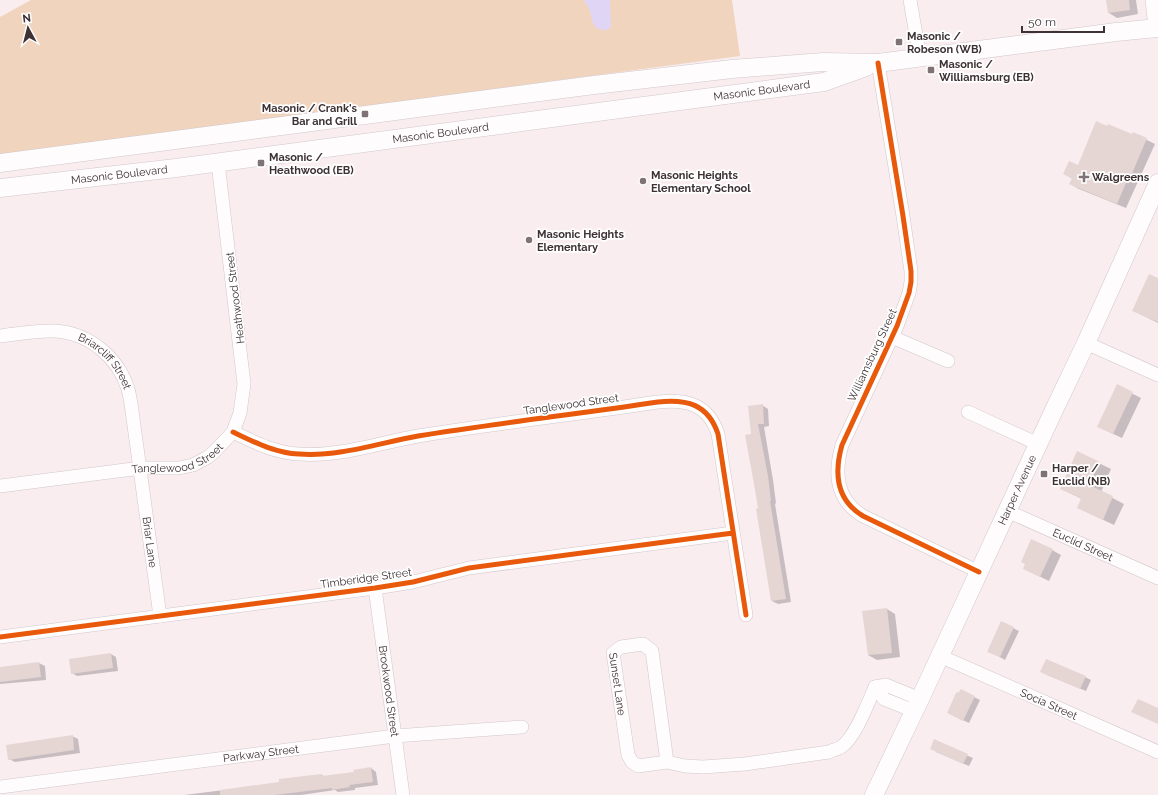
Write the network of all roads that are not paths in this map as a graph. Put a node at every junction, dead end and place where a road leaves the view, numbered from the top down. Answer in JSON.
{"nodes":[{"id":1,"x":910,"y":0,"type":"edge"},
{"id":2,"x":1152,"y":0,"type":"edge"},
{"id":3,"x":1157,"y":28,"type":"edge"},
{"id":4,"x":920,"y":58,"type":"junction"},
{"id":5,"x":878,"y":63,"type":"junction"},
{"id":6,"x":732,"y":69,"type":"junction"},
{"id":7,"x":654,"y":78,"type":"junction"},
{"id":8,"x":620,"y":82,"type":"junction"},
{"id":9,"x":741,"y":93,"type":"junction"},
{"id":10,"x":679,"y":101,"type":"junction"},
{"id":11,"x":432,"y":107,"type":"junction"},
{"id":12,"x":597,"y":112,"type":"junction"},
{"id":13,"x":264,"y":128,"type":"junction"},
{"id":14,"x":328,"y":148,"type":"junction"},
{"id":15,"x":80,"y":152,"type":"junction"},
{"id":16,"x":220,"y":162,"type":"junction"},
{"id":17,"x":0,"y":163,"type":"edge"},
{"id":18,"x":1158,"y":183,"type":"edge"},
{"id":19,"x":22,"y":185,"type":"junction"},
{"id":20,"x":0,"y":188,"type":"edge"},
{"id":21,"x":0,"y":336,"type":"edge"},
{"id":22,"x":892,"y":337,"type":"junction"},
{"id":23,"x":1086,"y":343,"type":"junction"},
{"id":24,"x":948,"y":361,"type":"dead end"},
{"id":25,"x":1158,"y":375,"type":"edge"},
{"id":26,"x":968,"y":412,"type":"dead end"},
{"id":27,"x":233,"y":432,"type":"junction"},
{"id":28,"x":1038,"y":444,"type":"junction"},
{"id":29,"x":140,"y":468,"type":"junction"},
{"id":30,"x":0,"y":486,"type":"edge"},
{"id":31,"x":1007,"y":511,"type":"junction"},
{"id":32,"x":734,"y":533,"type":"junction"},
{"id":33,"x":978,"y":572,"type":"junction"},
{"id":34,"x":1158,"y":578,"type":"edge"},
{"id":35,"x":375,"y":588,"type":"junction"},
{"id":36,"x":746,"y":615,"type":"dead end"},
{"id":37,"x":160,"y":616,"type":"junction"},
{"id":38,"x":0,"y":637,"type":"edge"},
{"id":39,"x":940,"y":656,"type":"junction"},
{"id":40,"x":917,"y":706,"type":"junction"},
{"id":41,"x":522,"y":727,"type":"dead end"},
{"id":42,"x":395,"y":736,"type":"junction"},
{"id":43,"x":1158,"y":752,"type":"edge"},
{"id":44,"x":667,"y":762,"type":"junction"},
{"id":45,"x":0,"y":787,"type":"edge"},
{"id":46,"x":403,"y":795,"type":"edge"},
{"id":47,"x":874,"y":795,"type":"edge"}],
"edges":[{"from":1,"to":4,"type":"street"},
{"from":2,"to":3,"type":"street"},
{"from":3,"to":4,"type":"main road","name":"Masonic Boulevard"},
{"from":4,"to":5,"type":"main road","name":"Masonic Boulevard"},
{"from":5,"to":6,"type":"main road","name":"Masonic Boulevard"},
{"from":5,"to":9,"type":"main road","name":"Masonic Boulevard"},
{"from":5,"to":22,"type":"street","name":"Williamsburg Street"},
{"from":6,"to":7,"type":"main road","name":"Masonic Boulevard"},
{"from":6,"to":9,"type":"main road"},
{"from":7,"to":8,"type":"main road","name":"Masonic Boulevard"},
{"from":7,"to":10,"type":"main road"},
{"from":8,"to":11,"type":"main road","name":"Masonic Boulevard"},
{"from":8,"to":12,"type":"main road"},
{"from":9,"to":10,"type":"main road","name":"Masonic Boulevard"},
{"from":10,"to":12,"type":"main road","name":"Masonic Boulevard"},
{"from":11,"to":13,"type":"main road","name":"Masonic Boulevard"},
{"from":11,"to":14,"type":"main road"},
{"from":12,"to":14,"type":"main road","name":"Masonic Boulevard"},
{"from":13,"to":15,"type":"main road","name":"Masonic Boulevard"},
{"from":13,"to":16,"type":"main road"},
{"from":14,"to":16,"type":"main road","name":"Masonic Boulevard"},
{"from":15,"to":17,"type":"main road","name":"Masonic Boulevard"},
{"from":15,"to":19,"type":"main road"},
{"from":16,"to":19,"type":"main road","name":"Masonic Boulevard"},
{"from":16,"to":27,"type":"street","name":"Heathwood Street"},
{"from":18,"to":23,"type":"main road","name":"Harper Avenue"},
{"from":19,"to":20,"type":"main road","name":"Masonic Boulevard"},
{"from":21,"to":29,"type":"street","name":"Briarcliff Street"},
{"from":22,"to":24,"type":"street"},
{"from":22,"to":33,"type":"street","name":"Williamsburg Street"},
{"from":23,"to":25,"type":"street"},
{"from":23,"to":28,"type":"main road","name":"Harper Avenue"},
{"from":26,"to":28,"type":"street"},
{"from":27,"to":29,"type":"street","name":"Tanglewood Street"},
{"from":27,"to":32,"type":"street","name":"Tanglewood Street"},
{"from":28,"to":31,"type":"main road","name":"Harper Avenue"},
{"from":29,"to":30,"type":"street","name":"Tanglewood Street"},
{"from":29,"to":37,"type":"street","name":"Briar Lane"},
{"from":31,"to":33,"type":"main road","name":"Harper Avenue"},
{"from":31,"to":34,"type":"street","name":"Euclid Street"},
{"from":32,"to":35,"type":"street","name":"Timberidge Street"},
{"from":32,"to":36,"type":"street","name":"Tanglewood Street"},
{"from":33,"to":39,"type":"main road","name":"Harper Avenue"},
{"from":35,"to":37,"type":"street","name":"Timberidge Street"},
{"from":35,"to":42,"type":"street","name":"Brookwood Street"},
{"from":37,"to":38,"type":"street","name":"Timberidge Street"},
{"from":39,"to":40,"type":"main road","name":"Harper Avenue"},
{"from":39,"to":43,"type":"street","name":"Socia Street"},
{"from":40,"to":44,"type":"street","name":"Sunset Lane"},
{"from":40,"to":47,"type":"main road","name":"Harper Avenue"},
{"from":41,"to":42,"type":"street","name":"Parkway Street"},
{"from":42,"to":45,"type":"street","name":"Parkway Street"},
{"from":42,"to":46,"type":"street","name":"Brookwood Street"},
{"from":44,"to":44,"type":"street","name":"Sunset Lane"}]}
